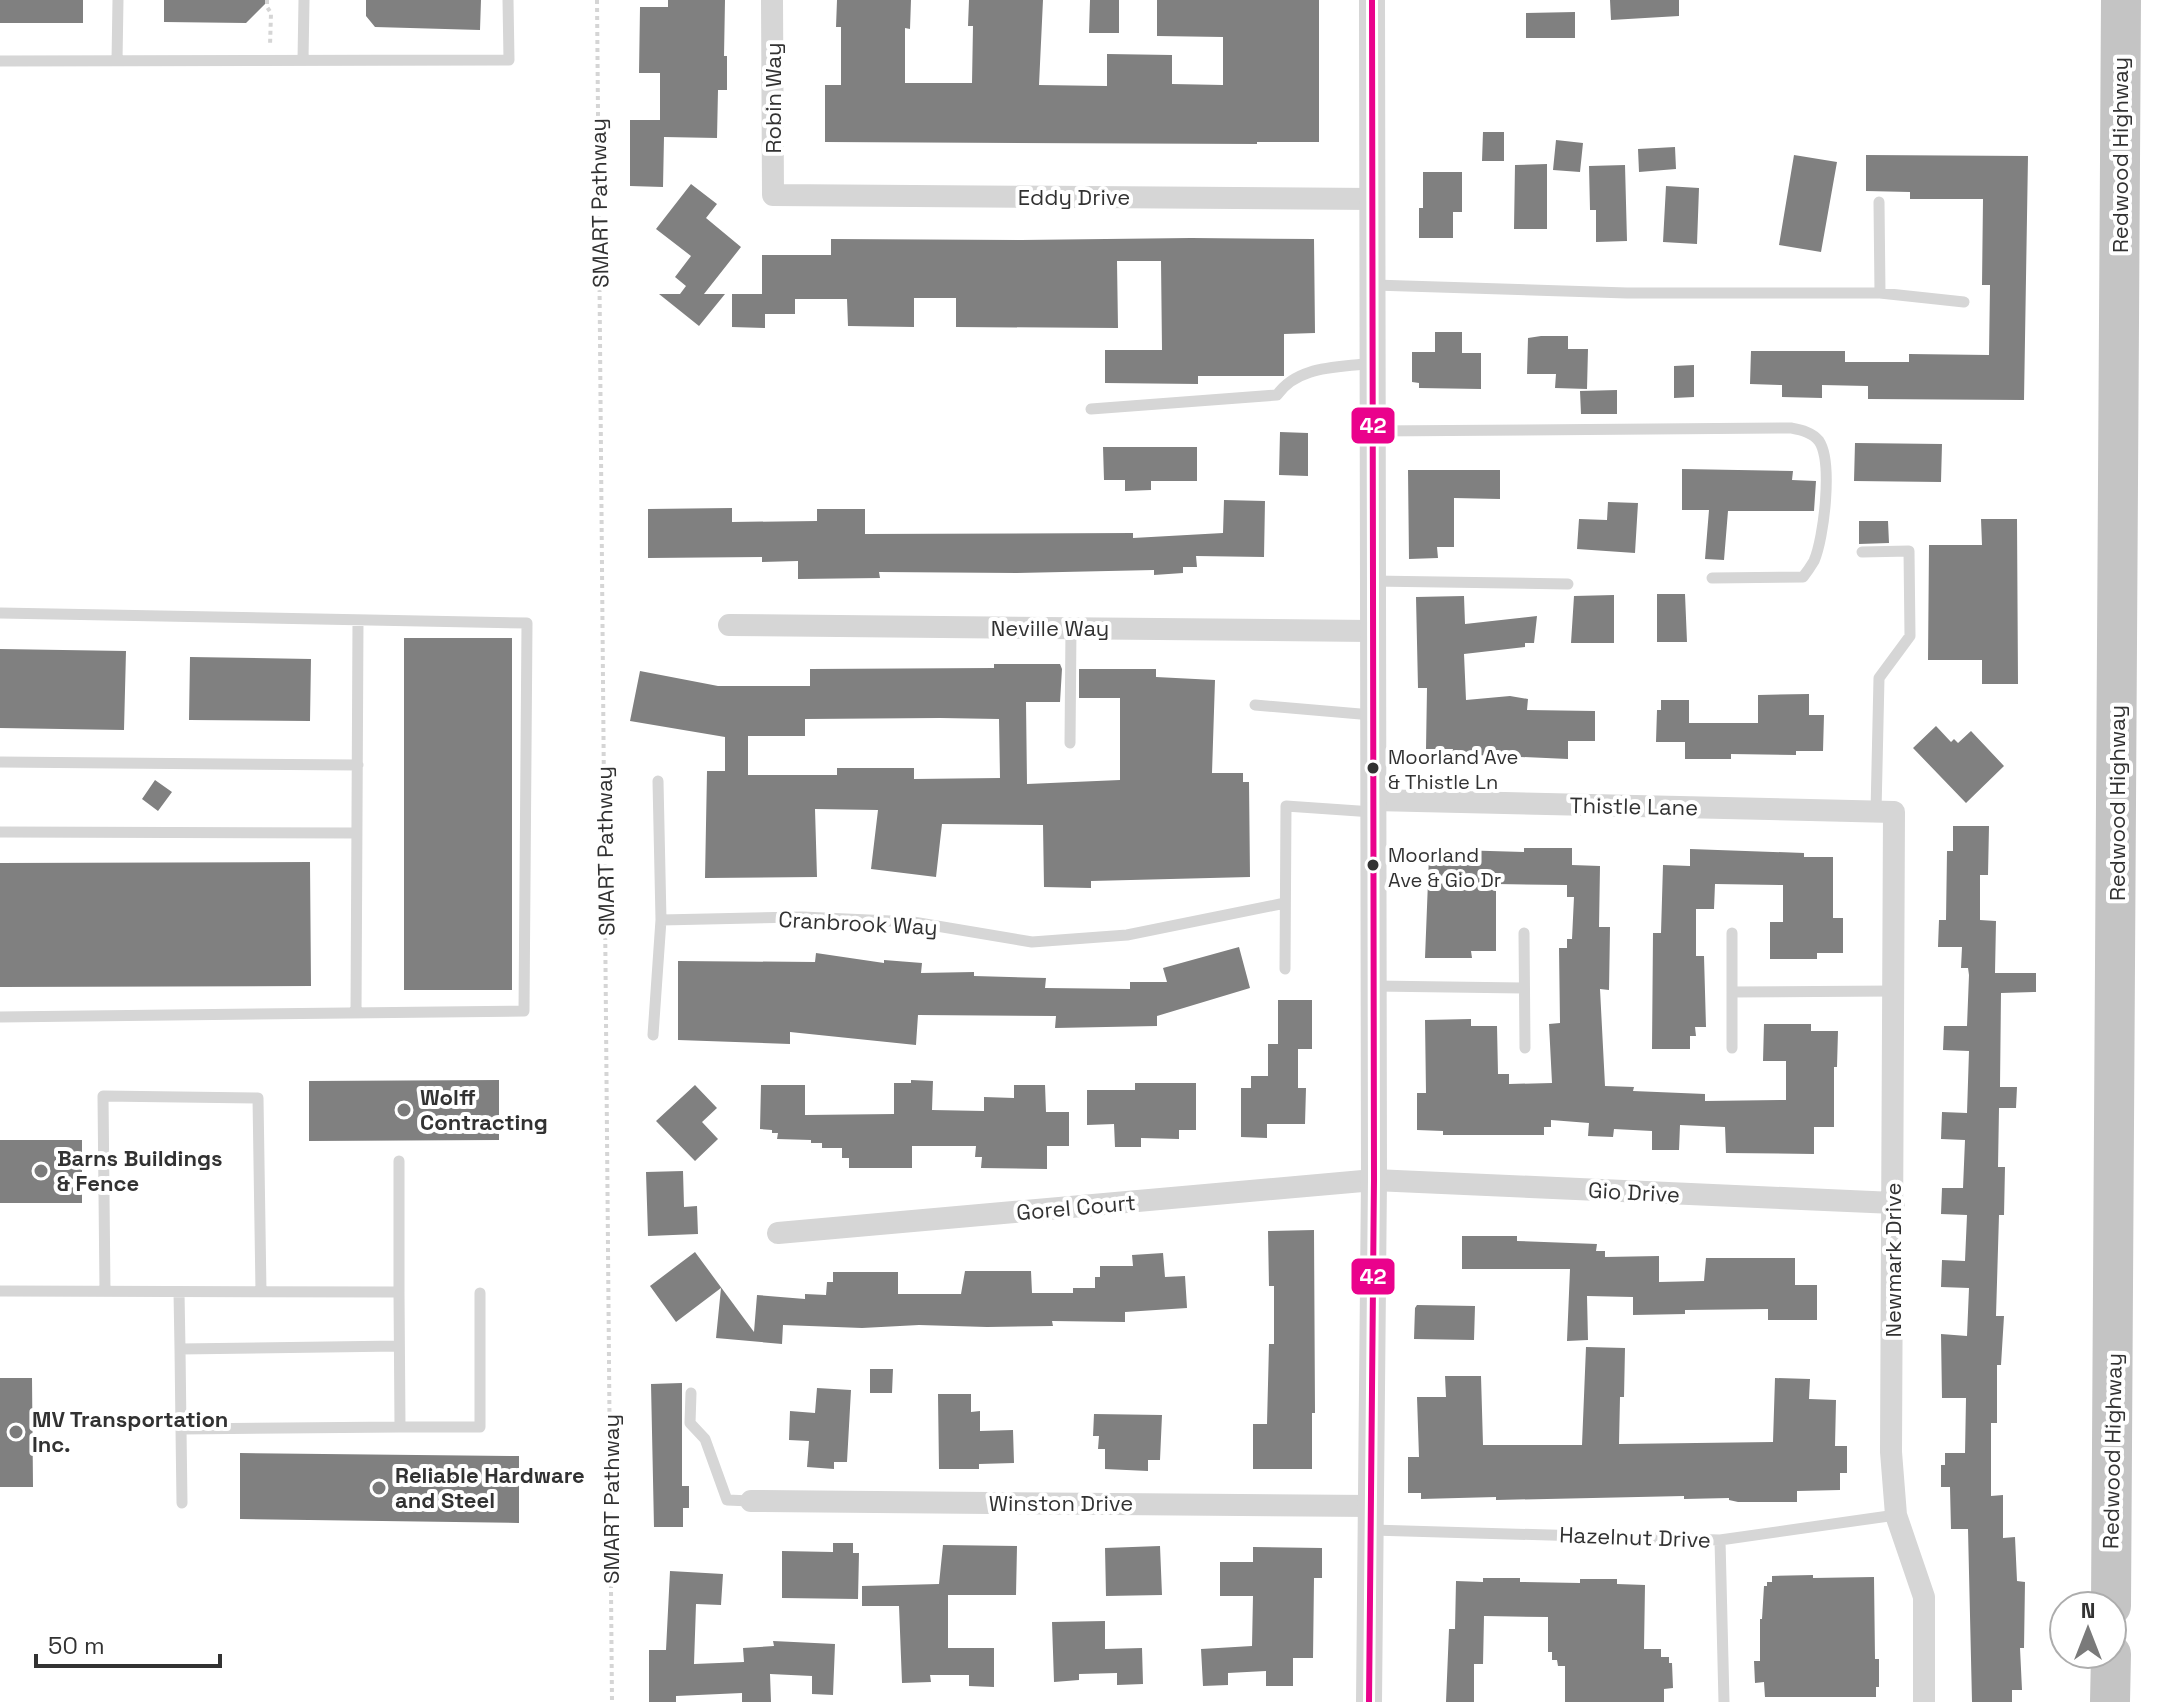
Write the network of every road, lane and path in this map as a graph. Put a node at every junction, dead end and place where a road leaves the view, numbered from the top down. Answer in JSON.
{"nodes":[{"id":1,"x":118,"y":0,"type":"edge"},
{"id":2,"x":267,"y":0,"type":"edge"},
{"id":3,"x":304,"y":0,"type":"edge"},
{"id":4,"x":508,"y":0,"type":"edge"},
{"id":5,"x":597,"y":0,"type":"edge"},
{"id":6,"x":772,"y":0,"type":"edge"},
{"id":7,"x":1372,"y":0,"type":"edge"},
{"id":8,"x":2121,"y":0,"type":"edge"},
{"id":9,"x":270,"y":60,"type":"junction"},
{"id":10,"x":303,"y":60,"type":"junction"},
{"id":11,"x":0,"y":61,"type":"edge"},
{"id":12,"x":117,"y":61,"type":"junction"},
{"id":13,"x":773,"y":195,"type":"joint"},
{"id":14,"x":1374,"y":199,"type":"junction"},
{"id":15,"x":1879,"y":202,"type":"dead end"},
{"id":16,"x":1373,"y":285,"type":"junction"},
{"id":17,"x":1880,"y":293,"type":"junction"},
{"id":18,"x":1964,"y":302,"type":"dead end"},
{"id":19,"x":1373,"y":363,"type":"junction"},
{"id":20,"x":1091,"y":409,"type":"dead end"},
{"id":21,"x":1372,"y":431,"type":"junction"},
{"id":22,"x":1862,"y":552,"type":"dead end"},
{"id":23,"x":1712,"y":578,"type":"dead end"},
{"id":24,"x":1371,"y":581,"type":"junction"},
{"id":25,"x":1568,"y":584,"type":"dead end"},
{"id":26,"x":0,"y":613,"type":"edge"},
{"id":27,"x":358,"y":620,"type":"junction"},
{"id":28,"x":729,"y":625,"type":"dead end"},
{"id":29,"x":1071,"y":628,"type":"junction"},
{"id":30,"x":1371,"y":631,"type":"junction"},
{"id":31,"x":1255,"y":705,"type":"dead end"},
{"id":32,"x":1372,"y":715,"type":"junction"},
{"id":33,"x":1070,"y":743,"type":"dead end"},
{"id":34,"x":0,"y":762,"type":"edge"},
{"id":35,"x":358,"y":765,"type":"junction"},
{"id":36,"x":658,"y":781,"type":"dead end"},
{"id":37,"x":1374,"y":806,"type":"junction"},
{"id":38,"x":1885,"y":812,"type":"junction"},
{"id":39,"x":0,"y":832,"type":"edge"},
{"id":40,"x":357,"y":833,"type":"junction"},
{"id":41,"x":1285,"y":903,"type":"junction"},
{"id":42,"x":661,"y":920,"type":"junction"},
{"id":43,"x":1524,"y":933,"type":"dead end"},
{"id":44,"x":1732,"y":933,"type":"dead end"},
{"id":45,"x":1285,"y":969,"type":"dead end"},
{"id":46,"x":1374,"y":986,"type":"junction"},
{"id":47,"x":1523,"y":988,"type":"junction"},
{"id":48,"x":1894,"y":991,"type":"junction"},
{"id":49,"x":1732,"y":992,"type":"junction"},
{"id":50,"x":356,"y":1013,"type":"junction"},
{"id":51,"x":0,"y":1017,"type":"edge"},
{"id":52,"x":653,"y":1035,"type":"dead end"},
{"id":53,"x":1525,"y":1048,"type":"dead end"},
{"id":54,"x":1732,"y":1048,"type":"dead end"},
{"id":55,"x":399,"y":1161,"type":"dead end"},
{"id":56,"x":1374,"y":1180,"type":"junction"},
{"id":57,"x":1894,"y":1203,"type":"junction"},
{"id":58,"x":778,"y":1233,"type":"dead end"},
{"id":59,"x":0,"y":1291,"type":"edge"},
{"id":60,"x":105,"y":1291,"type":"junction"},
{"id":61,"x":179,"y":1292,"type":"junction"},
{"id":62,"x":261,"y":1292,"type":"junction"},
{"id":63,"x":399,"y":1292,"type":"junction"},
{"id":64,"x":480,"y":1293,"type":"dead end"},
{"id":65,"x":399,"y":1346,"type":"junction"},
{"id":66,"x":180,"y":1349,"type":"junction"},
{"id":67,"x":691,"y":1393,"type":"dead end"},
{"id":68,"x":400,"y":1427,"type":"junction"},
{"id":69,"x":181,"y":1429,"type":"junction"},
{"id":70,"x":751,"y":1501,"type":"joint"},
{"id":71,"x":182,"y":1503,"type":"dead end"},
{"id":72,"x":1896,"y":1515,"type":"junction"},
{"id":73,"x":1371,"y":1518,"type":"junction"},
{"id":74,"x":1720,"y":1540,"type":"junction"},
{"id":75,"x":2111,"y":1590,"type":"edge"},
{"id":76,"x":2111,"y":1670,"type":"edge"},
{"id":77,"x":612,"y":1702,"type":"edge"},
{"id":78,"x":1369,"y":1702,"type":"edge"},
{"id":79,"x":1724,"y":1702,"type":"edge"},
{"id":80,"x":1924,"y":1702,"type":"edge"},
{"id":81,"x":2110,"y":1702,"type":"edge"}],
"edges":[{"from":1,"to":12,"type":"lane"},
{"from":2,"to":9,"type":"path"},
{"from":3,"to":10,"type":"lane"},
{"from":4,"to":10,"type":"lane"},
{"from":5,"to":77,"type":"path","name":"SMART Pathway"},
{"from":6,"to":13,"type":"street","name":"Robin Way"},
{"from":7,"to":14,"type":"street"},
{"from":8,"to":75,"type":"highway","name":"Redwood Highway"},
{"from":9,"to":10,"type":"lane"},
{"from":9,"to":12,"type":"lane"},
{"from":11,"to":12,"type":"lane"},
{"from":13,"to":14,"type":"street","name":"Eddy Drive"},
{"from":14,"to":16,"type":"street"},
{"from":15,"to":17,"type":"lane"},
{"from":16,"to":17,"type":"lane"},
{"from":16,"to":19,"type":"street"},
{"from":17,"to":18,"type":"lane"},
{"from":19,"to":20,"type":"lane"},
{"from":19,"to":21,"type":"street"},
{"from":21,"to":23,"type":"lane"},
{"from":21,"to":24,"type":"street"},
{"from":22,"to":38,"type":"lane"},
{"from":24,"to":25,"type":"lane"},
{"from":24,"to":30,"type":"street"},
{"from":26,"to":27,"type":"lane"},
{"from":27,"to":35,"type":"lane"},
{"from":27,"to":50,"type":"lane"},
{"from":28,"to":29,"type":"street","name":"Neville Way"},
{"from":29,"to":30,"type":"street","name":"Neville Way"},
{"from":29,"to":33,"type":"lane"},
{"from":30,"to":32,"type":"street"},
{"from":31,"to":32,"type":"lane"},
{"from":32,"to":37,"type":"street"},
{"from":34,"to":35,"type":"lane"},
{"from":35,"to":40,"type":"lane"},
{"from":36,"to":42,"type":"lane"},
{"from":37,"to":38,"type":"street","name":"Thistle Lane"},
{"from":37,"to":41,"type":"lane"},
{"from":37,"to":46,"type":"street"},
{"from":38,"to":48,"type":"street","name":"Newmark Drive"},
{"from":39,"to":40,"type":"lane"},
{"from":40,"to":50,"type":"lane"},
{"from":41,"to":42,"type":"lane","name":"Cranbrook Way"},
{"from":41,"to":45,"type":"lane"},
{"from":42,"to":52,"type":"lane"},
{"from":43,"to":47,"type":"lane"},
{"from":44,"to":49,"type":"lane"},
{"from":46,"to":47,"type":"lane"},
{"from":46,"to":56,"type":"street"},
{"from":47,"to":53,"type":"lane"},
{"from":48,"to":49,"type":"lane"},
{"from":48,"to":57,"type":"street","name":"Newmark Drive"},
{"from":49,"to":54,"type":"lane"},
{"from":50,"to":51,"type":"lane"},
{"from":55,"to":63,"type":"lane"},
{"from":56,"to":57,"type":"street","name":"Gio Drive"},
{"from":56,"to":58,"type":"street","name":"Gorel Court"},
{"from":56,"to":73,"type":"street"},
{"from":57,"to":72,"type":"street","name":"Newmark Drive"},
{"from":59,"to":60,"type":"lane"},
{"from":60,"to":61,"type":"lane"},
{"from":60,"to":62,"type":"lane"},
{"from":61,"to":62,"type":"lane"},
{"from":61,"to":66,"type":"lane"},
{"from":62,"to":63,"type":"lane"},
{"from":63,"to":65,"type":"lane"},
{"from":64,"to":68,"type":"lane"},
{"from":65,"to":66,"type":"lane"},
{"from":65,"to":68,"type":"lane"},
{"from":66,"to":69,"type":"lane"},
{"from":67,"to":70,"type":"lane"},
{"from":68,"to":69,"type":"lane"},
{"from":69,"to":71,"type":"lane"},
{"from":70,"to":73,"type":"street","name":"Winston Drive"},
{"from":72,"to":74,"type":"lane","name":"Hazelnut Drive"},
{"from":72,"to":80,"type":"street","name":"Newmark Drive"},
{"from":73,"to":74,"type":"lane","name":"Hazelnut Drive"},
{"from":73,"to":78,"type":"street"},
{"from":74,"to":79,"type":"lane"},
{"from":76,"to":81,"type":"highway"}]}
